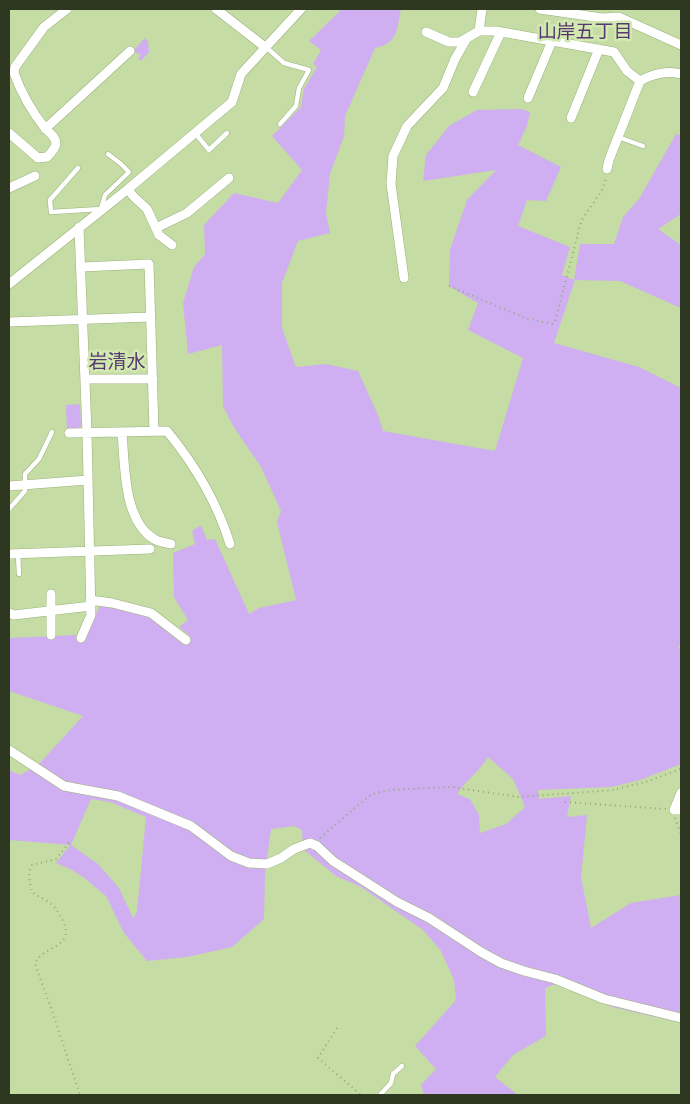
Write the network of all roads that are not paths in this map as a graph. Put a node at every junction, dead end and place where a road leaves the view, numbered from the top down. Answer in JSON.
{"nodes":[{"id":1,"x":67,"y":9,"type":"edge"},
{"id":2,"x":216,"y":9,"type":"edge"},
{"id":3,"x":301,"y":9,"type":"edge"},
{"id":4,"x":482,"y":9,"type":"edge"},
{"id":5,"x":540,"y":9,"type":"edge"},
{"id":6,"x":479,"y":31,"type":"junction"},
{"id":7,"x":426,"y":32,"type":"dead end"},
{"id":8,"x":501,"y":32,"type":"junction"},
{"id":9,"x":467,"y":38,"type":"junction"},
{"id":10,"x":552,"y":41,"type":"junction"},
{"id":11,"x":681,"y":45,"type":"edge"},
{"id":12,"x":266,"y":47,"type":"junction"},
{"id":13,"x":599,"y":49,"type":"junction"},
{"id":14,"x":130,"y":51,"type":"dead end"},
{"id":15,"x":681,"y":74,"type":"edge"},
{"id":16,"x":640,"y":81,"type":"junction"},
{"id":17,"x":473,"y":92,"type":"dead end"},
{"id":18,"x":528,"y":98,"type":"dead end"},
{"id":19,"x":571,"y":118,"type":"dead end"},
{"id":20,"x":280,"y":124,"type":"dead end"},
{"id":21,"x":46,"y":129,"type":"junction"},
{"id":22,"x":9,"y":133,"type":"edge"},
{"id":23,"x":195,"y":133,"type":"junction"},
{"id":24,"x":226,"y":134,"type":"dead end"},
{"id":25,"x":618,"y":137,"type":"junction"},
{"id":26,"x":642,"y":146,"type":"dead end"},
{"id":27,"x":108,"y":154,"type":"dead end"},
{"id":28,"x":78,"y":168,"type":"dead end"},
{"id":29,"x":607,"y":169,"type":"road end"},
{"id":30,"x":35,"y":176,"type":"dead end"},
{"id":31,"x":229,"y":178,"type":"dead end"},
{"id":32,"x":9,"y":188,"type":"edge"},
{"id":33,"x":128,"y":188,"type":"junction"},
{"id":34,"x":101,"y":210,"type":"junction"},
{"id":35,"x":79,"y":227,"type":"junction"},
{"id":36,"x":156,"y":228,"type":"junction"},
{"id":37,"x":172,"y":245,"type":"dead end"},
{"id":38,"x":82,"y":267,"type":"junction"},
{"id":39,"x":404,"y":278,"type":"dead end"},
{"id":40,"x":9,"y":284,"type":"edge"},
{"id":41,"x":150,"y":317,"type":"junction"},
{"id":42,"x":84,"y":320,"type":"junction"},
{"id":43,"x":9,"y":322,"type":"edge"},
{"id":44,"x":86,"y":379,"type":"junction"},
{"id":45,"x":153,"y":379,"type":"junction"},
{"id":46,"x":154,"y":431,"type":"junction"},
{"id":47,"x":52,"y":432,"type":"dead end"},
{"id":48,"x":70,"y":433,"type":"dead end"},
{"id":49,"x":88,"y":433,"type":"junction"},
{"id":50,"x":122,"y":433,"type":"junction"},
{"id":51,"x":88,"y":480,"type":"junction"},
{"id":52,"x":25,"y":485,"type":"junction"},
{"id":53,"x":9,"y":486,"type":"edge"},
{"id":54,"x":9,"y":509,"type":"edge"},
{"id":55,"x":171,"y":544,"type":"dead end"},
{"id":56,"x":230,"y":544,"type":"dead end"},
{"id":57,"x":150,"y":549,"type":"dead end"},
{"id":58,"x":90,"y":552,"type":"junction"},
{"id":59,"x":13,"y":554,"type":"edge"},
{"id":60,"x":19,"y":574,"type":"dead end"},
{"id":61,"x":51,"y":594,"type":"dead end"},
{"id":62,"x":90,"y":603,"type":"junction"},
{"id":63,"x":52,"y":611,"type":"junction"},
{"id":64,"x":9,"y":612,"type":"edge"},
{"id":65,"x":51,"y":635,"type":"dead end"},
{"id":66,"x":81,"y":638,"type":"dead end"},
{"id":67,"x":186,"y":640,"type":"dead end"},
{"id":68,"x":9,"y":750,"type":"edge"},
{"id":69,"x":681,"y":792,"type":"edge"},
{"id":70,"x":678,"y":810,"type":"edge"},
{"id":71,"x":681,"y":1018,"type":"edge"},
{"id":72,"x":402,"y":1066,"type":"dead end"},
{"id":73,"x":380,"y":1095,"type":"edge"}],
"edges":[{"from":1,"to":21,"type":"street"},
{"from":2,"to":12,"type":"street"},
{"from":3,"to":12,"type":"street"},
{"from":4,"to":6,"type":"street"},
{"from":5,"to":11,"type":"street"},
{"from":6,"to":8,"type":"street"},
{"from":6,"to":9,"type":"street"},
{"from":7,"to":9,"type":"street"},
{"from":8,"to":10,"type":"street"},
{"from":8,"to":17,"type":"street"},
{"from":9,"to":39,"type":"street"},
{"from":10,"to":13,"type":"street"},
{"from":10,"to":18,"type":"street"},
{"from":12,"to":20,"type":"lane"},
{"from":12,"to":23,"type":"street"},
{"from":13,"to":16,"type":"street"},
{"from":13,"to":19,"type":"street"},
{"from":14,"to":21,"type":"street"},
{"from":15,"to":16,"type":"street"},
{"from":16,"to":25,"type":"street"},
{"from":21,"to":22,"type":"street"},
{"from":23,"to":24,"type":"lane"},
{"from":23,"to":33,"type":"street"},
{"from":25,"to":26,"type":"lane"},
{"from":25,"to":29,"type":"street"},
{"from":27,"to":34,"type":"lane"},
{"from":28,"to":34,"type":"lane"},
{"from":30,"to":32,"type":"street"},
{"from":31,"to":36,"type":"street"},
{"from":33,"to":34,"type":"street"},
{"from":33,"to":36,"type":"street"},
{"from":34,"to":35,"type":"street"},
{"from":35,"to":38,"type":"street"},
{"from":35,"to":40,"type":"street"},
{"from":36,"to":37,"type":"street"},
{"from":38,"to":41,"type":"street"},
{"from":38,"to":42,"type":"street"},
{"from":41,"to":42,"type":"street"},
{"from":41,"to":45,"type":"street"},
{"from":42,"to":43,"type":"street"},
{"from":42,"to":44,"type":"street"},
{"from":44,"to":45,"type":"street"},
{"from":44,"to":49,"type":"street"},
{"from":45,"to":46,"type":"street"},
{"from":46,"to":50,"type":"street"},
{"from":46,"to":56,"type":"street"},
{"from":47,"to":52,"type":"lane"},
{"from":48,"to":49,"type":"street"},
{"from":49,"to":50,"type":"street"},
{"from":49,"to":51,"type":"street"},
{"from":50,"to":55,"type":"street"},
{"from":51,"to":52,"type":"street"},
{"from":51,"to":58,"type":"street"},
{"from":52,"to":53,"type":"street"},
{"from":52,"to":54,"type":"lane"},
{"from":57,"to":58,"type":"street"},
{"from":58,"to":59,"type":"street"},
{"from":58,"to":62,"type":"street"},
{"from":59,"to":60,"type":"lane"},
{"from":61,"to":63,"type":"street"},
{"from":62,"to":63,"type":"street"},
{"from":62,"to":66,"type":"street"},
{"from":62,"to":67,"type":"street"},
{"from":63,"to":64,"type":"street"},
{"from":63,"to":65,"type":"street"},
{"from":68,"to":71,"type":"street"},
{"from":69,"to":70,"type":"street"},
{"from":72,"to":73,"type":"lane"}]}
